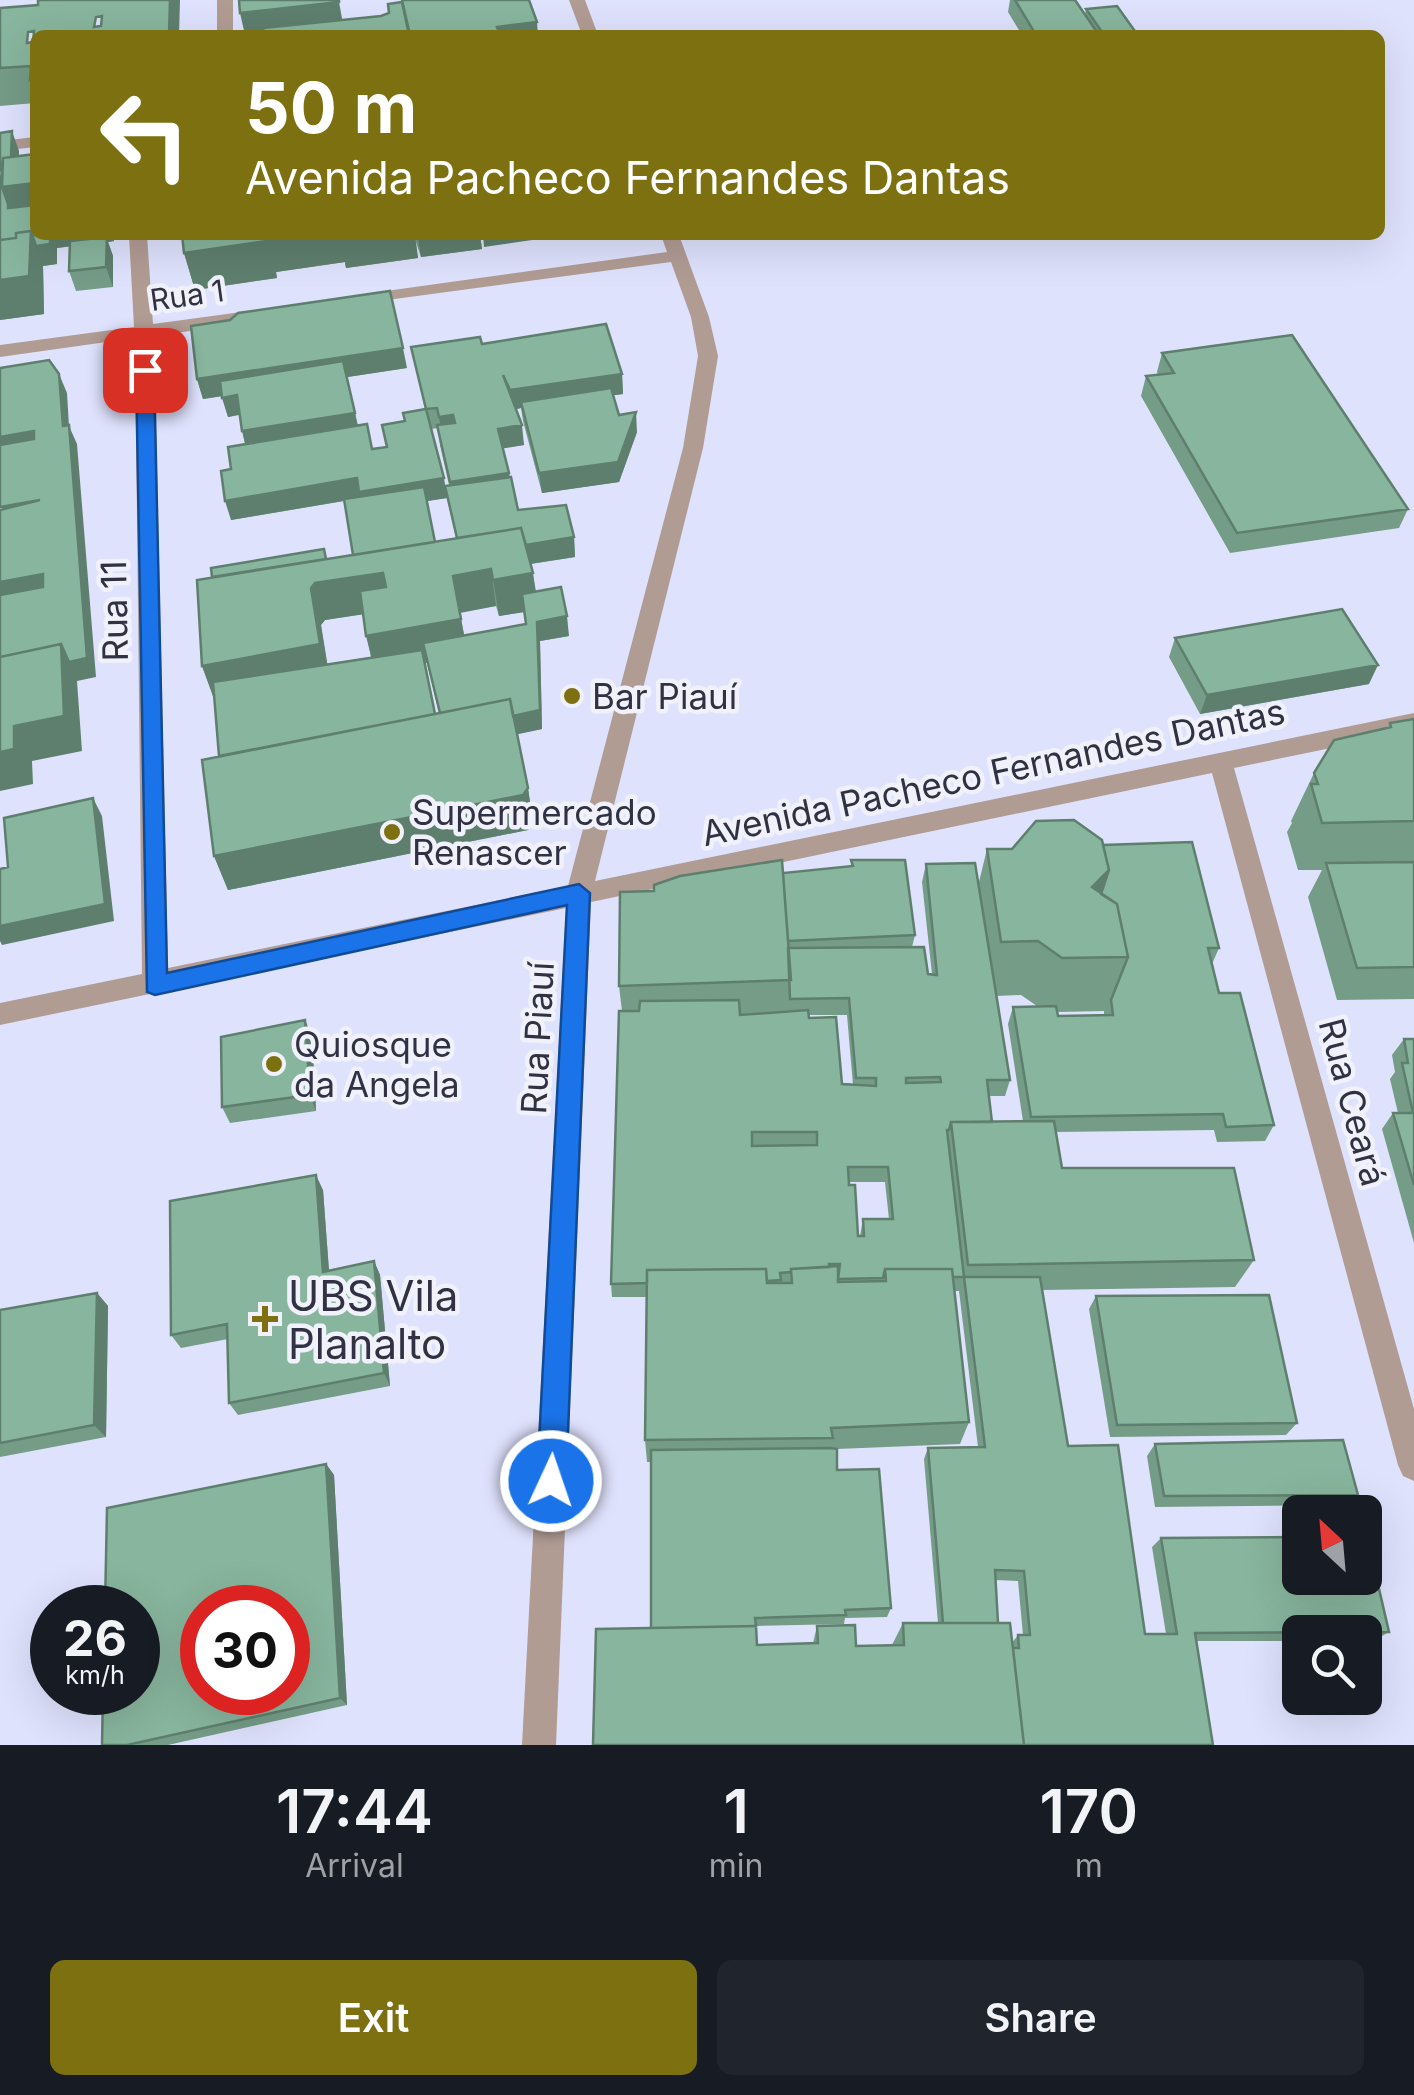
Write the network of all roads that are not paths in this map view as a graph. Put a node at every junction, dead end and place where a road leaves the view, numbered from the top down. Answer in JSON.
{"nodes":[{"id":1,"x":225,"y":0,"type":"edge"},
{"id":2,"x":576,"y":0,"type":"edge"},
{"id":3,"x":225,"y":30,"type":"edge"},
{"id":4,"x":588,"y":30,"type":"edge"},
{"id":5,"x":30,"y":143,"type":"edge"},
{"id":6,"x":0,"y":146,"type":"edge"},
{"id":7,"x":138,"y":240,"type":"edge"},
{"id":8,"x":674,"y":245,"type":"edge"},
{"id":9,"x":342,"y":304,"type":"edge"},
{"id":10,"x":283,"y":312,"type":"edge"},
{"id":11,"x":144,"y":332,"type":"junction"},
{"id":12,"x":0,"y":350,"type":"edge"},
{"id":13,"x":1414,"y":722,"type":"edge"},
{"id":14,"x":1220,"y":760,"type":"junction"},
{"id":15,"x":579,"y":893,"type":"junction"},
{"id":16,"x":155,"y":985,"type":"junction"},
{"id":17,"x":0,"y":1014,"type":"edge"},
{"id":18,"x":1414,"y":1464,"type":"edge"},
{"id":19,"x":539,"y":1745,"type":"edge"}],
"edges":[{"from":1,"to":3,"type":"street"},
{"from":2,"to":4,"type":"street"},
{"from":5,"to":6,"type":"street"},
{"from":7,"to":11,"type":"street","name":"Rua 11"},
{"from":8,"to":9,"type":"street"},
{"from":8,"to":15,"type":"street","name":"Rua Piauí"},
{"from":10,"to":11,"type":"street","name":"Rua 1"},
{"from":11,"to":12,"type":"street","name":"Rua 1"},
{"from":11,"to":16,"type":"street","name":"Rua 11"},
{"from":13,"to":14,"type":"street","name":"Avenida Pacheco Fernandes Dantas"},
{"from":14,"to":15,"type":"street","name":"Avenida Pacheco Fernandes Dantas"},
{"from":14,"to":18,"type":"street","name":"Rua Ceará"},
{"from":15,"to":16,"type":"street","name":"Avenida Pacheco Fernandes Dantas"},
{"from":15,"to":19,"type":"street","name":"Rua Piauí"},
{"from":16,"to":17,"type":"street","name":"Avenida Pacheco Fernandes Dantas"}]}
